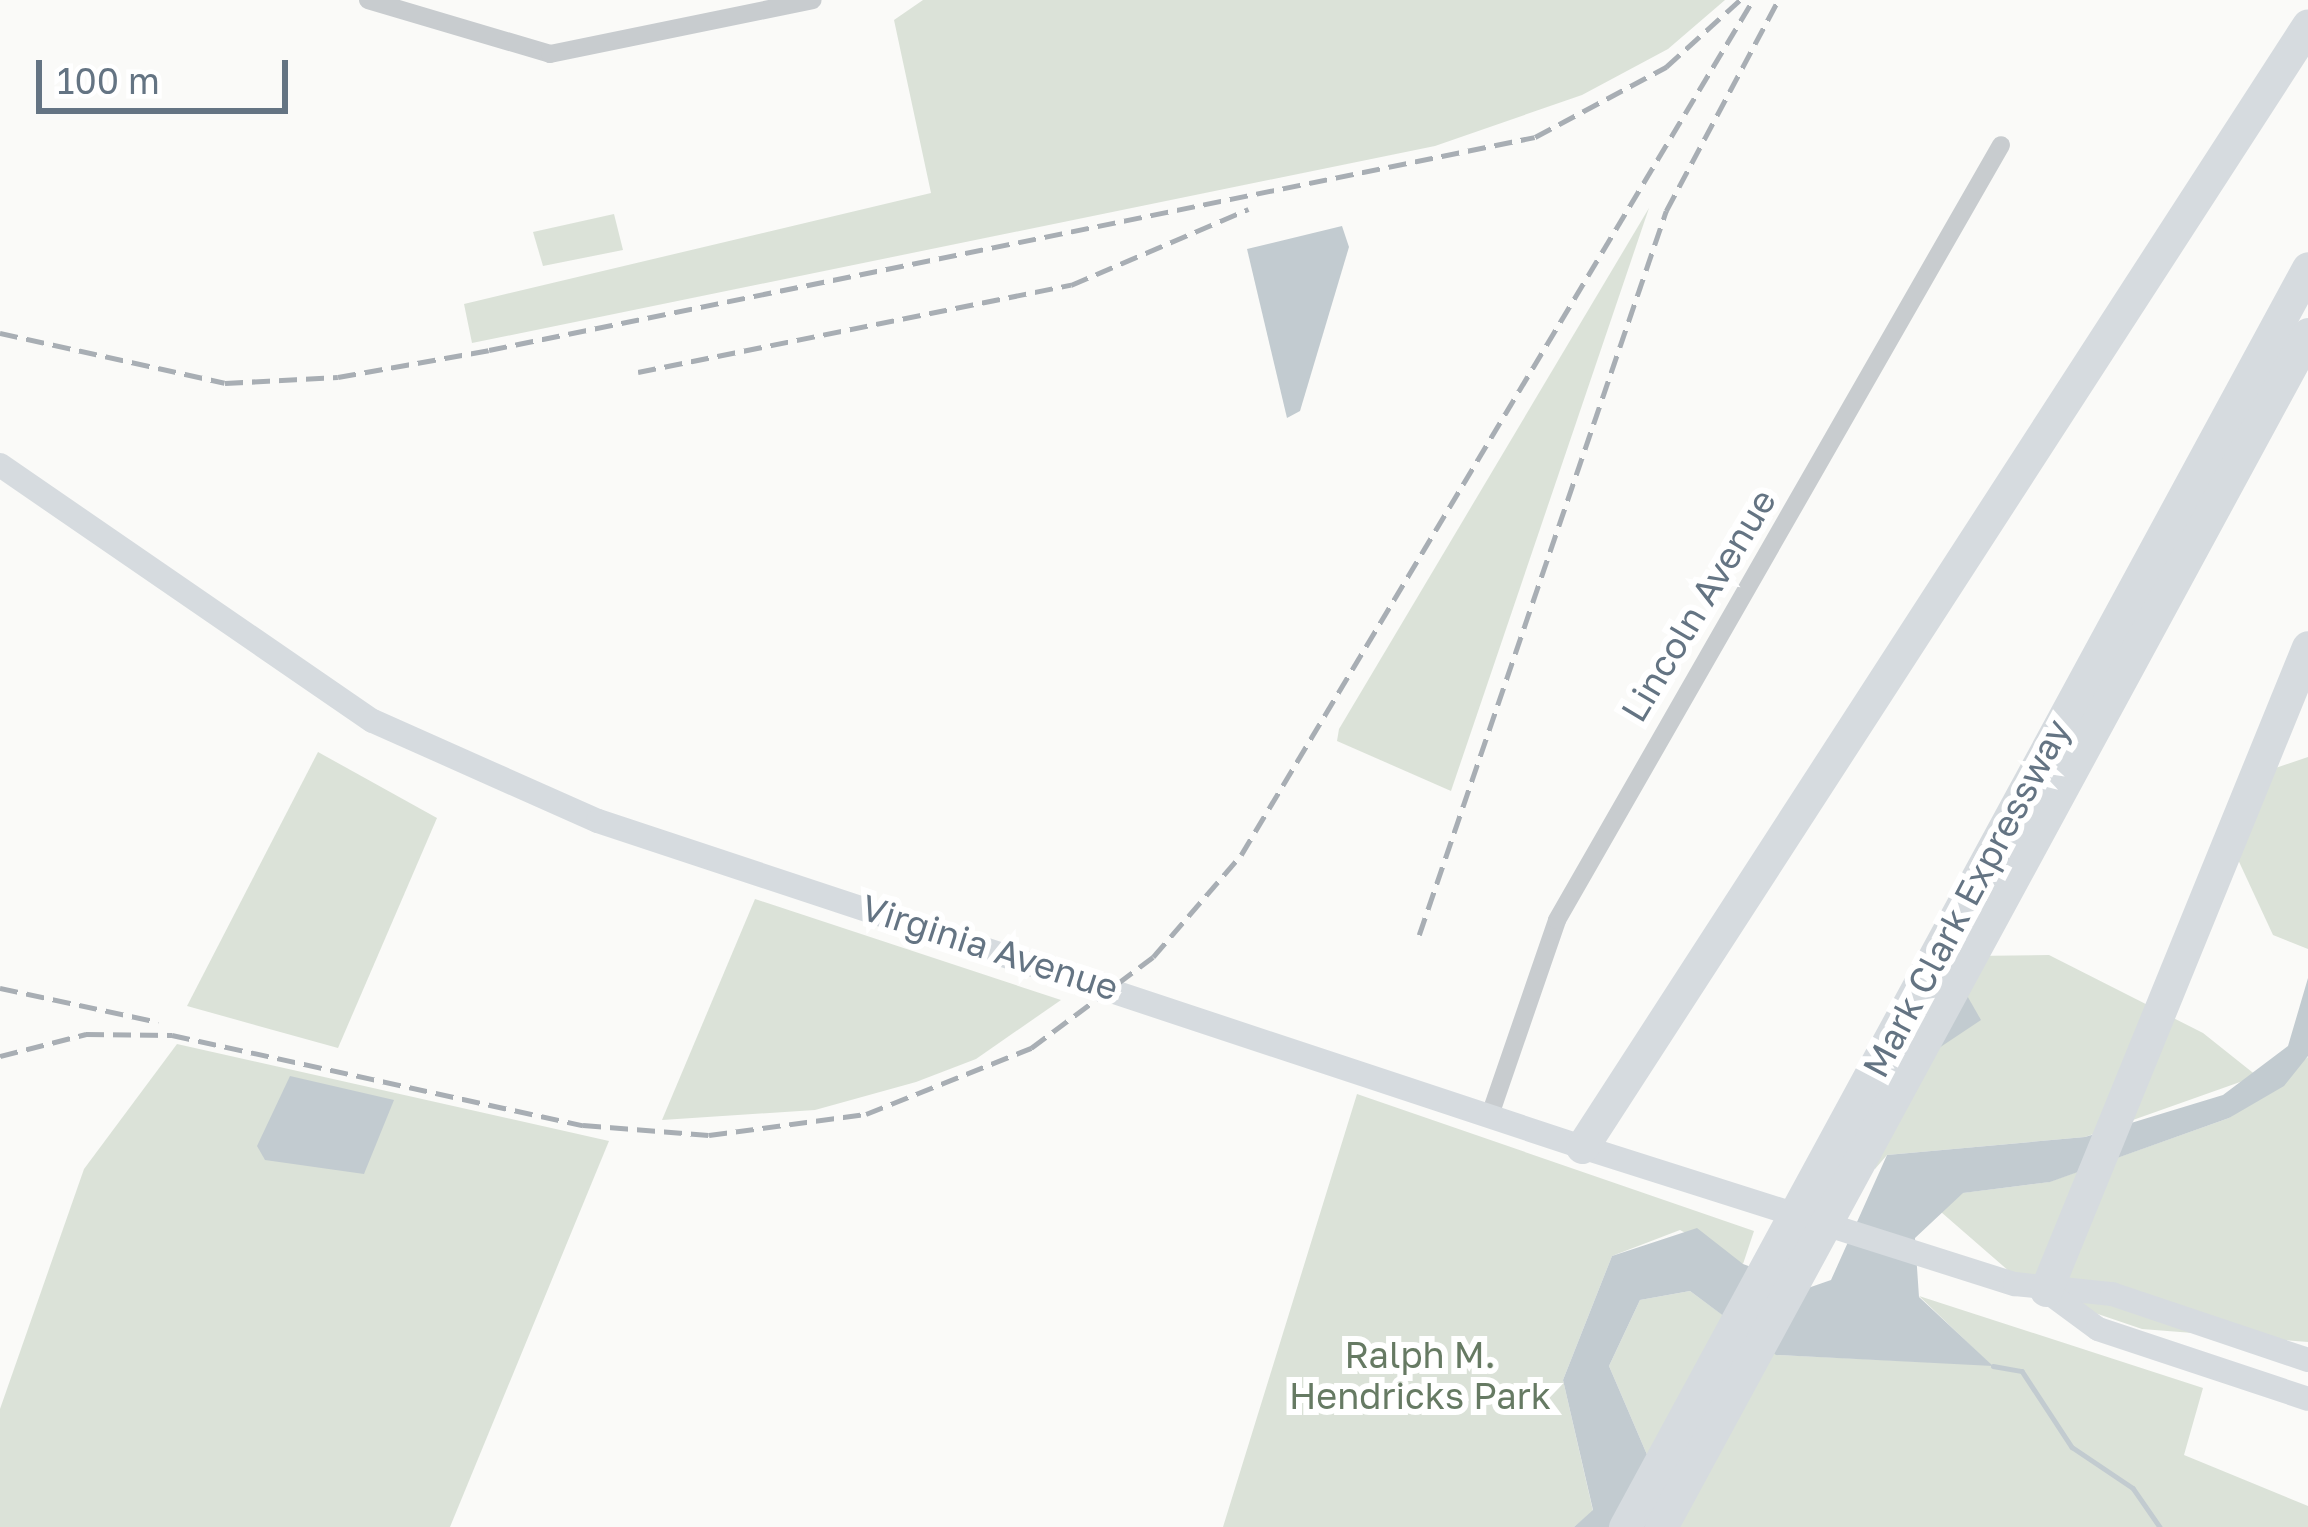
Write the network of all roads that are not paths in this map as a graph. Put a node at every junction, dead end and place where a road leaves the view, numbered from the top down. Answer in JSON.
{"nodes":[{"id":1,"x":368,"y":0,"type":"edge"},
{"id":2,"x":812,"y":0,"type":"edge"},
{"id":3,"x":2308,"y":25,"type":"edge"},
{"id":4,"x":2001,"y":145,"type":"dead end"},
{"id":5,"x":2308,"y":268,"type":"edge"},
{"id":6,"x":2308,"y":334,"type":"edge"},
{"id":7,"x":0,"y":465,"type":"edge"},
{"id":8,"x":2308,"y":646,"type":"edge"},
{"id":9,"x":1490,"y":1115,"type":"junction"},
{"id":10,"x":1582,"y":1147,"type":"junction"},
{"id":11,"x":2031,"y":1287,"type":"junction"},
{"id":12,"x":2308,"y":1360,"type":"edge"},
{"id":13,"x":2307,"y":1396,"type":"edge"},
{"id":14,"x":1624,"y":1527,"type":"edge"},
{"id":15,"x":1661,"y":1527,"type":"edge"}],
"edges":[{"from":1,"to":2,"type":"street"},
{"from":3,"to":10,"type":"highway"},
{"from":4,"to":9,"type":"street","name":"Lincoln Avenue"},
{"from":5,"to":14,"type":"highway","name":"Mark Clark Expressway"},
{"from":6,"to":15,"type":"highway","name":"Mark Clark Expressway"},
{"from":7,"to":9,"type":"main road","name":"Virginia Avenue"},
{"from":8,"to":11,"type":"highway"},
{"from":9,"to":10,"type":"main road","name":"Virginia Avenue"},
{"from":10,"to":11,"type":"main road","name":"Virginia Avenue"},
{"from":11,"to":12,"type":"main road","name":"Virginia Avenue"},
{"from":11,"to":13,"type":"main road","name":"Virginia Avenue"}]}
